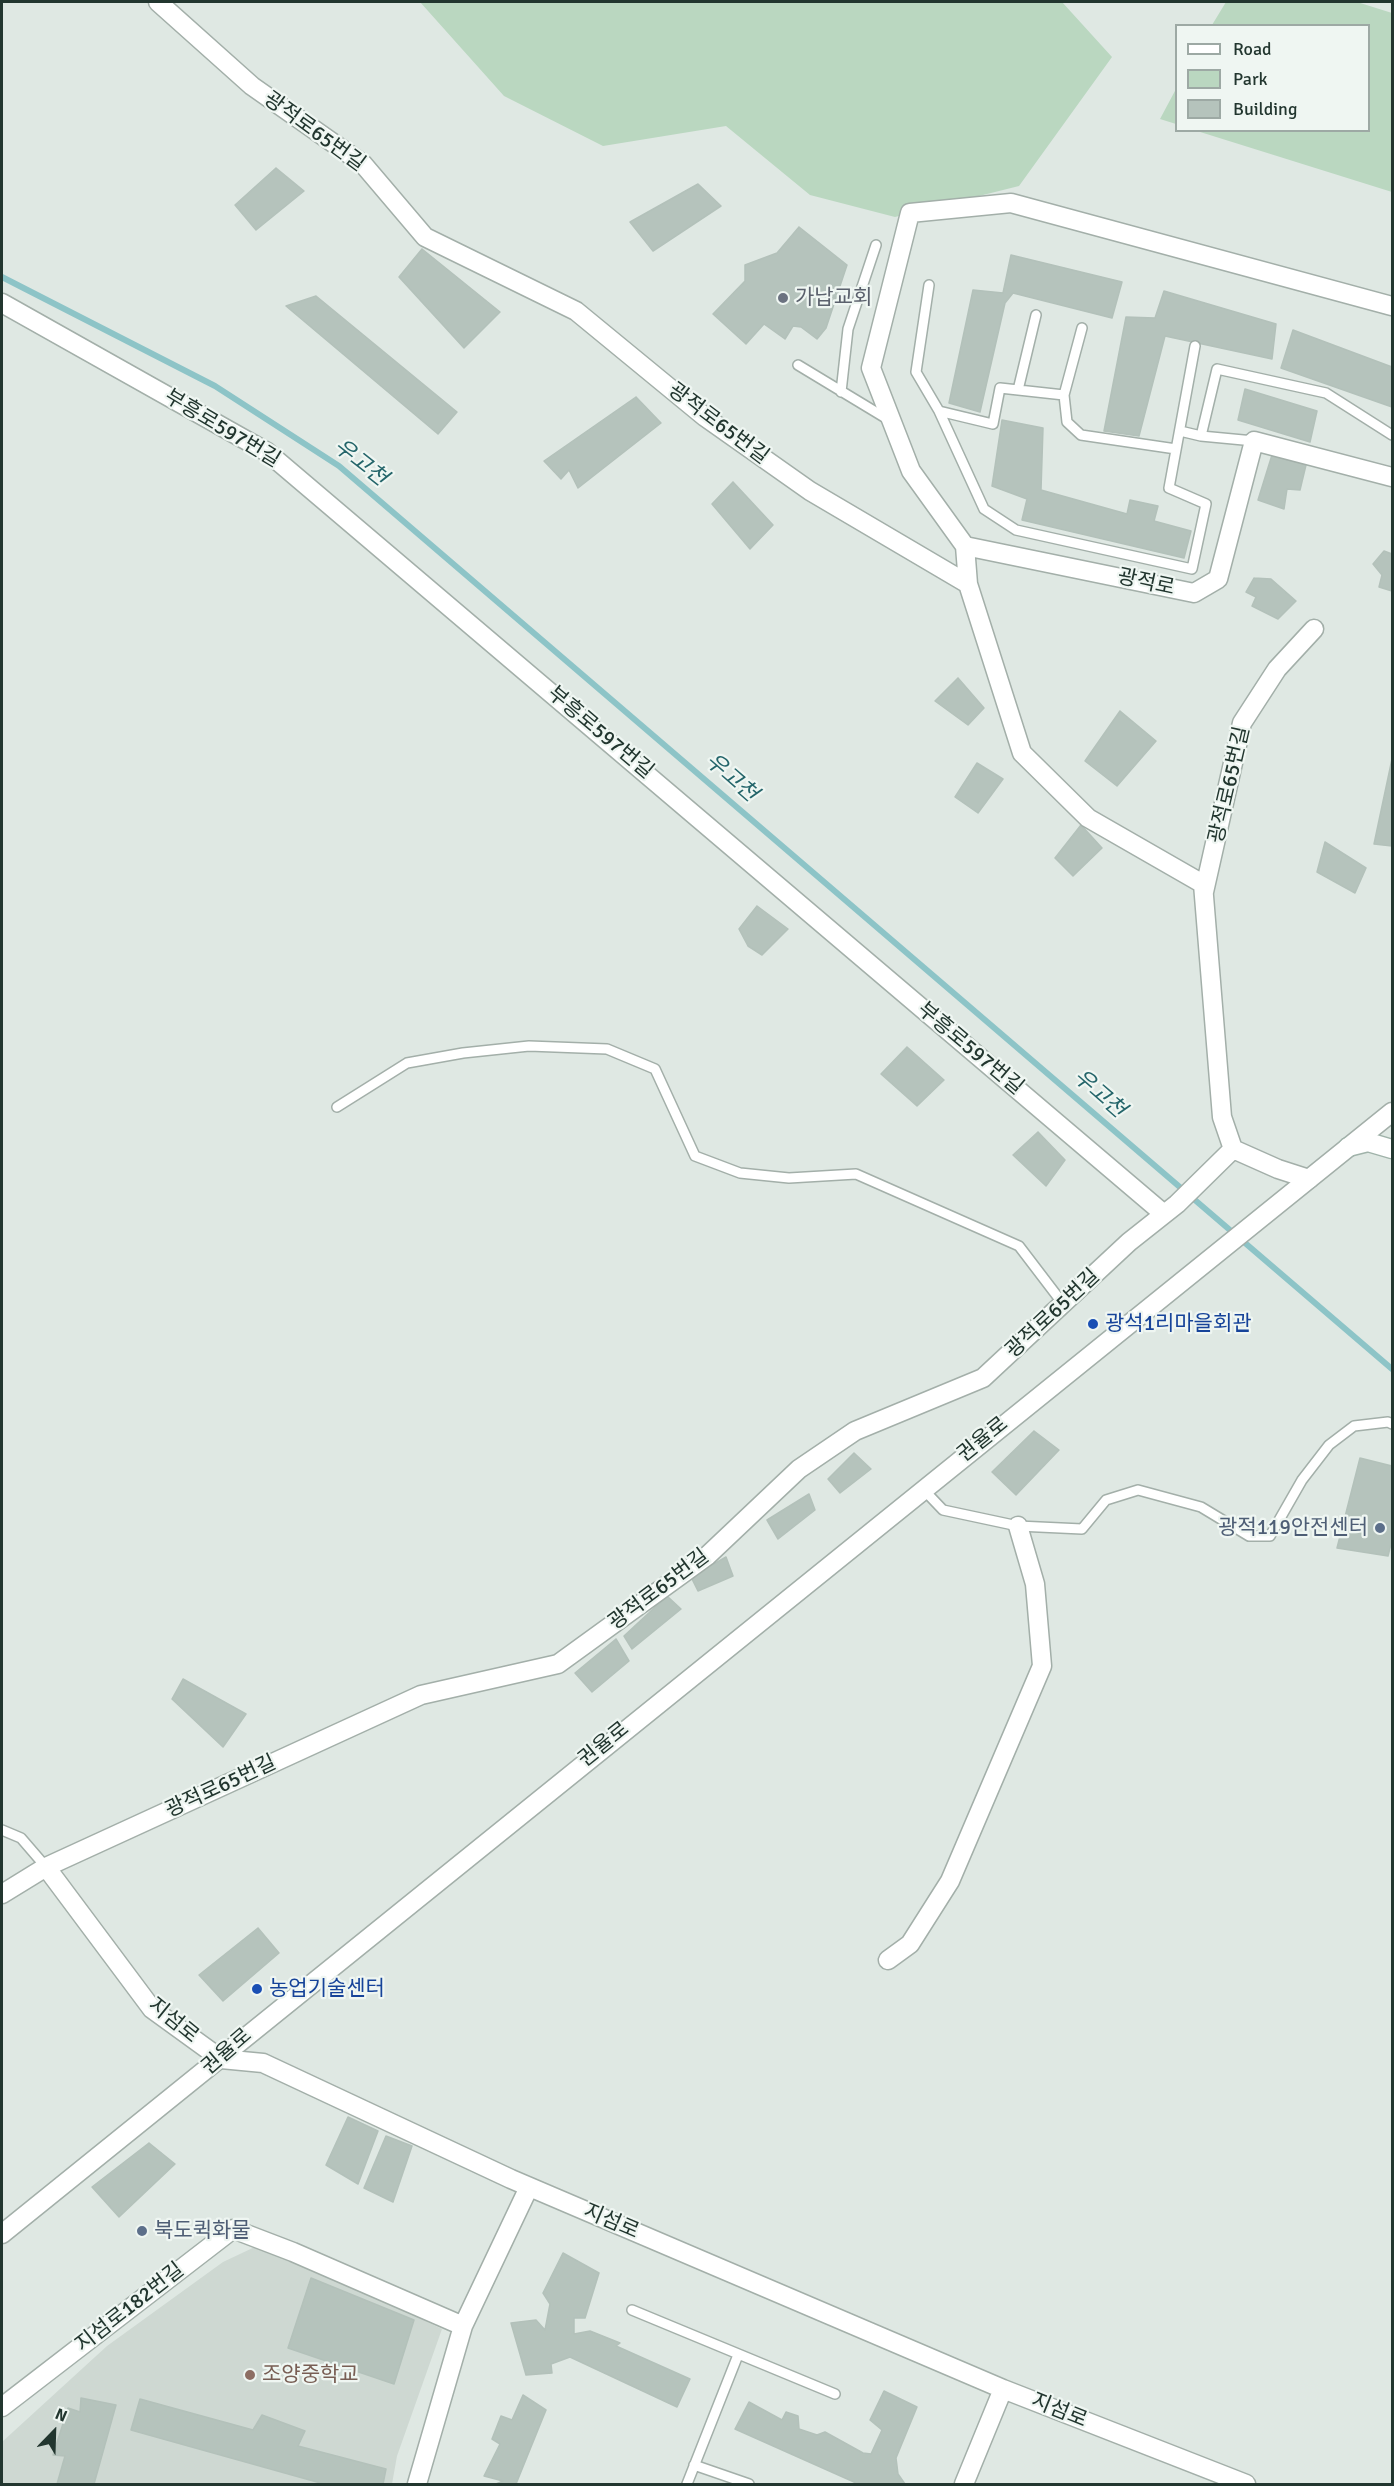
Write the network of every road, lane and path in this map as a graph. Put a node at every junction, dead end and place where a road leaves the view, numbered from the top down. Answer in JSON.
{"nodes":[{"id":1,"x":158,"y":2,"type":"edge"},
{"id":2,"x":876,"y":244,"type":"dead end"},
{"id":3,"x":929,"y":285,"type":"dead end"},
{"id":4,"x":2,"y":303,"type":"edge"},
{"id":5,"x":1392,"y":306,"type":"edge"},
{"id":6,"x":1035,"y":315,"type":"dead end"},
{"id":7,"x":1082,"y":328,"type":"dead end"},
{"id":8,"x":1195,"y":346,"type":"dead end"},
{"id":9,"x":798,"y":365,"type":"dead end"},
{"id":10,"x":1018,"y":390,"type":"junction"},
{"id":11,"x":841,"y":392,"type":"junction"},
{"id":12,"x":1064,"y":395,"type":"junction"},
{"id":13,"x":939,"y":411,"type":"junction"},
{"id":14,"x":894,"y":422,"type":"junction"},
{"id":15,"x":1180,"y":431,"type":"junction"},
{"id":16,"x":1392,"y":435,"type":"edge"},
{"id":17,"x":1202,"y":436,"type":"junction"},
{"id":18,"x":1254,"y":441,"type":"junction"},
{"id":19,"x":1176,"y":449,"type":"junction"},
{"id":20,"x":1392,"y":477,"type":"edge"},
{"id":21,"x":965,"y":546,"type":"junction"},
{"id":22,"x":969,"y":584,"type":"junction"},
{"id":23,"x":1314,"y":629,"type":"dead end"},
{"id":24,"x":1204,"y":892,"type":"junction"},
{"id":25,"x":337,"y":1107,"type":"dead end"},
{"id":26,"x":1392,"y":1112,"type":"edge"},
{"id":27,"x":1348,"y":1147,"type":"junction"},
{"id":28,"x":1233,"y":1149,"type":"junction"},
{"id":29,"x":1392,"y":1149,"type":"edge"},
{"id":30,"x":1309,"y":1179,"type":"junction"},
{"id":31,"x":1171,"y":1209,"type":"junction"},
{"id":32,"x":1064,"y":1305,"type":"junction"},
{"id":33,"x":1392,"y":1424,"type":"edge"},
{"id":34,"x":923,"y":1489,"type":"junction"},
{"id":35,"x":1018,"y":1526,"type":"junction"},
{"id":36,"x":2,"y":1830,"type":"edge"},
{"id":37,"x":45,"y":1867,"type":"junction"},
{"id":38,"x":2,"y":1894,"type":"edge"},
{"id":39,"x":888,"y":1960,"type":"dead end"},
{"id":40,"x":221,"y":2058,"type":"junction"},
{"id":41,"x":529,"y":2187,"type":"junction"},
{"id":42,"x":2,"y":2234,"type":"edge"},
{"id":43,"x":632,"y":2310,"type":"dead end"},
{"id":44,"x":463,"y":2326,"type":"junction"},
{"id":45,"x":738,"y":2355,"type":"junction"},
{"id":46,"x":1003,"y":2389,"type":"junction"},
{"id":47,"x":835,"y":2394,"type":"dead end"},
{"id":48,"x":2,"y":2407,"type":"edge"},
{"id":49,"x":694,"y":2465,"type":"junction"},
{"id":50,"x":417,"y":2484,"type":"edge"},
{"id":51,"x":687,"y":2484,"type":"edge"},
{"id":52,"x":749,"y":2484,"type":"edge"},
{"id":53,"x":964,"y":2484,"type":"edge"},
{"id":54,"x":1246,"y":2484,"type":"edge"}],
"edges":[{"from":1,"to":22,"type":"street","name":"광적로65번길"},
{"from":2,"to":11,"type":"lane"},
{"from":3,"to":13,"type":"lane"},
{"from":4,"to":31,"type":"street","name":"부흥로597번길"},
{"from":5,"to":14,"type":"street"},
{"from":6,"to":10,"type":"lane"},
{"from":7,"to":12,"type":"lane"},
{"from":8,"to":15,"type":"lane"},
{"from":9,"to":11,"type":"lane"},
{"from":10,"to":12,"type":"lane"},
{"from":10,"to":13,"type":"lane"},
{"from":11,"to":14,"type":"lane"},
{"from":12,"to":19,"type":"lane"},
{"from":13,"to":19,"type":"lane"},
{"from":14,"to":21,"type":"street"},
{"from":15,"to":17,"type":"lane"},
{"from":15,"to":19,"type":"lane"},
{"from":16,"to":17,"type":"lane"},
{"from":17,"to":18,"type":"lane"},
{"from":18,"to":20,"type":"street"},
{"from":18,"to":21,"type":"street","name":"광적로"},
{"from":21,"to":22,"type":"street"},
{"from":22,"to":24,"type":"street"},
{"from":23,"to":24,"type":"street","name":"광적로65번길"},
{"from":24,"to":28,"type":"street","name":"광적로65번길"},
{"from":25,"to":32,"type":"lane"},
{"from":26,"to":27,"type":"street"},
{"from":27,"to":29,"type":"street"},
{"from":27,"to":30,"type":"street"},
{"from":28,"to":30,"type":"street"},
{"from":28,"to":31,"type":"street","name":"광적로65번길"},
{"from":30,"to":34,"type":"street","name":"권율로"},
{"from":31,"to":32,"type":"street","name":"광적로65번길"},
{"from":32,"to":37,"type":"street","name":"광적로65번길"},
{"from":33,"to":35,"type":"lane"},
{"from":34,"to":35,"type":"lane"},
{"from":34,"to":40,"type":"street","name":"권율로"},
{"from":35,"to":39,"type":"street"},
{"from":36,"to":37,"type":"lane"},
{"from":37,"to":38,"type":"street","name":"광적로65번길"},
{"from":37,"to":40,"type":"street","name":"지섬로"},
{"from":40,"to":41,"type":"street","name":"지섬로"},
{"from":40,"to":42,"type":"street","name":"권율로"},
{"from":41,"to":44,"type":"street"},
{"from":41,"to":46,"type":"street","name":"지섬로"},
{"from":43,"to":45,"type":"lane"},
{"from":44,"to":48,"type":"street","name":"지섬로182번길"},
{"from":44,"to":50,"type":"street"},
{"from":45,"to":47,"type":"lane"},
{"from":45,"to":49,"type":"lane"},
{"from":46,"to":53,"type":"street"},
{"from":46,"to":54,"type":"street","name":"지섬로"},
{"from":49,"to":51,"type":"lane"},
{"from":49,"to":52,"type":"lane"}]}
